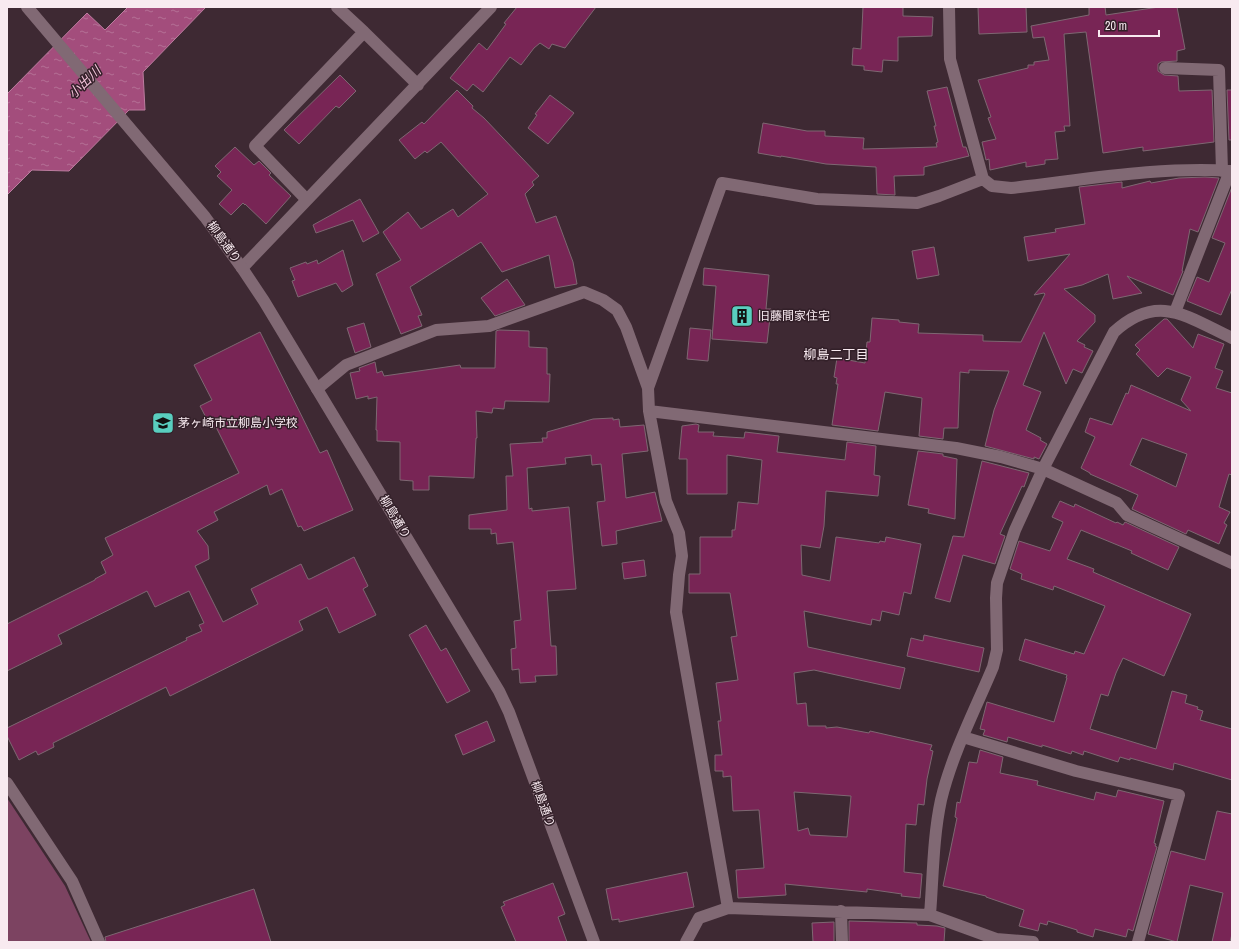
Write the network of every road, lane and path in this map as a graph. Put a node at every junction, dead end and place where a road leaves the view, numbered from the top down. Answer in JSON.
{"nodes":[{"id":1,"x":27,"y":7,"type":"edge"},
{"id":2,"x":337,"y":7,"type":"edge"},
{"id":3,"x":491,"y":7,"type":"edge"},
{"id":4,"x":949,"y":7,"type":"edge"},
{"id":5,"x":364,"y":32,"type":"junction"},
{"id":6,"x":1165,"y":68,"type":"dead end"},
{"id":7,"x":418,"y":85,"type":"junction"},
{"id":8,"x":1228,"y":171,"type":"edge"},
{"id":9,"x":983,"y":179,"type":"junction"},
{"id":10,"x":307,"y":200,"type":"junction"},
{"id":11,"x":242,"y":268,"type":"junction"},
{"id":12,"x":1175,"y":312,"type":"junction"},
{"id":13,"x":1232,"y":338,"type":"edge"},
{"id":14,"x":648,"y":388,"type":"junction"},
{"id":15,"x":317,"y":389,"type":"junction"},
{"id":16,"x":649,"y":411,"type":"junction"},
{"id":17,"x":1043,"y":469,"type":"junction"},
{"id":18,"x":1232,"y":563,"type":"edge"},
{"id":19,"x":963,"y":738,"type":"junction"},
{"id":20,"x":7,"y":783,"type":"edge"},
{"id":21,"x":728,"y":908,"type":"junction"},
{"id":22,"x":841,"y":911,"type":"junction"},
{"id":23,"x":930,"y":915,"type":"junction"},
{"id":24,"x":99,"y":942,"type":"edge"},
{"id":25,"x":594,"y":942,"type":"edge"},
{"id":26,"x":686,"y":942,"type":"edge"},
{"id":27,"x":842,"y":942,"type":"edge"},
{"id":28,"x":1033,"y":942,"type":"edge"},
{"id":29,"x":1138,"y":942,"type":"edge"}],
"edges":[{"from":1,"to":11,"type":"street","name":"柳島通り"},
{"from":2,"to":5,"type":"street"},
{"from":3,"to":7,"type":"street"},
{"from":4,"to":9,"type":"street"},
{"from":5,"to":7,"type":"street"},
{"from":5,"to":10,"type":"street"},
{"from":6,"to":8,"type":"street"},
{"from":7,"to":10,"type":"street"},
{"from":8,"to":9,"type":"street"},
{"from":8,"to":12,"type":"street"},
{"from":9,"to":14,"type":"street"},
{"from":10,"to":11,"type":"street"},
{"from":11,"to":15,"type":"street","name":"柳島通り"},
{"from":12,"to":13,"type":"street"},
{"from":12,"to":17,"type":"street"},
{"from":14,"to":15,"type":"street"},
{"from":14,"to":16,"type":"street"},
{"from":15,"to":25,"type":"street","name":"柳島通り"},
{"from":16,"to":17,"type":"street"},
{"from":16,"to":21,"type":"street"},
{"from":17,"to":18,"type":"street"},
{"from":17,"to":19,"type":"street"},
{"from":19,"to":23,"type":"street"},
{"from":19,"to":29,"type":"street"},
{"from":20,"to":24,"type":"street"},
{"from":21,"to":22,"type":"street"},
{"from":21,"to":26,"type":"street"},
{"from":22,"to":23,"type":"street"},
{"from":22,"to":27,"type":"street"},
{"from":23,"to":28,"type":"street"}]}
